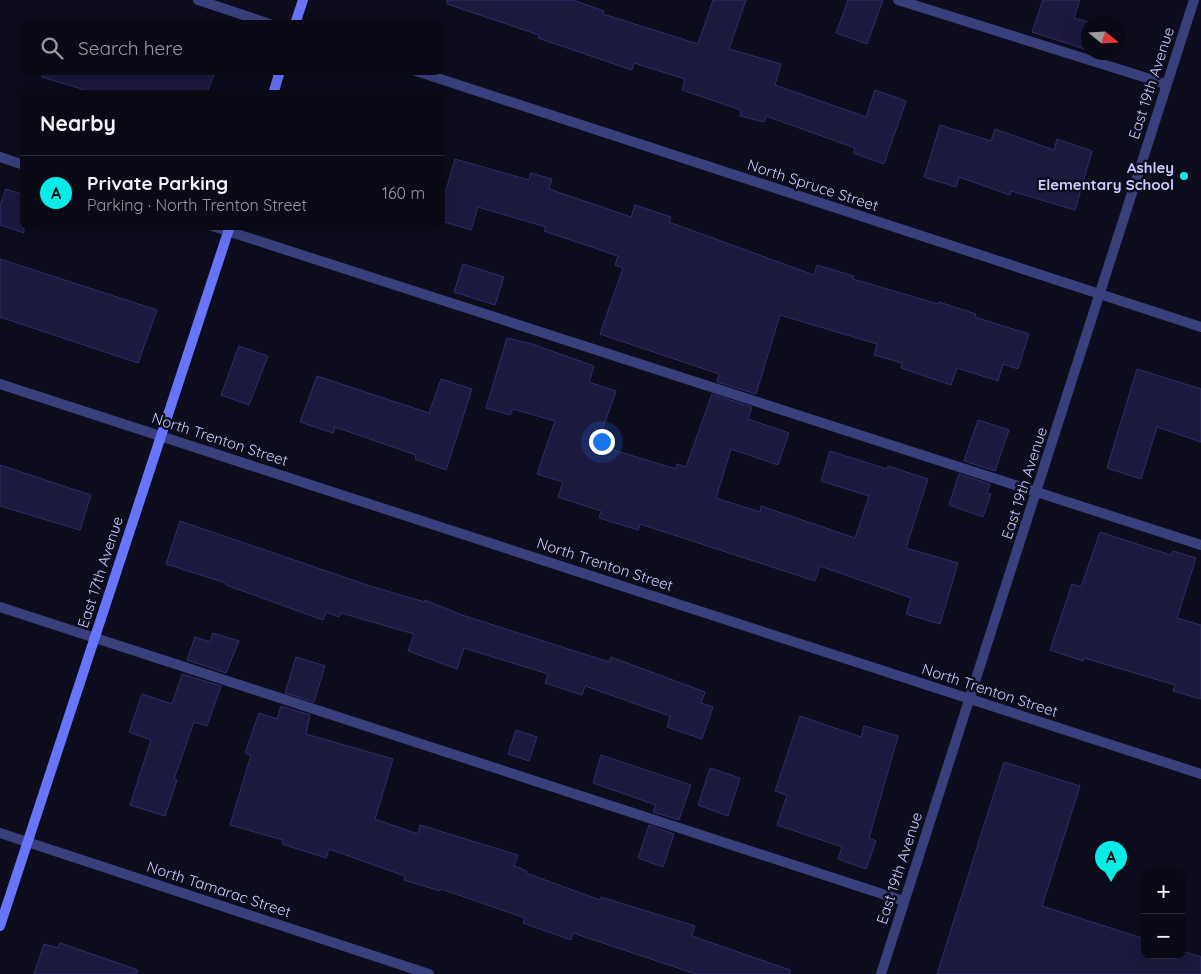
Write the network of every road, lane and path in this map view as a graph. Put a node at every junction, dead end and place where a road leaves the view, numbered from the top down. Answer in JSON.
{"nodes":[{"id":1,"x":198,"y":0,"type":"edge"},
{"id":2,"x":303,"y":0,"type":"edge"},
{"id":3,"x":898,"y":0,"type":"edge"},
{"id":4,"x":1194,"y":0,"type":"edge"},
{"id":5,"x":258,"y":20,"type":"edge"},
{"id":6,"x":296,"y":20,"type":"edge"},
{"id":7,"x":279,"y":75,"type":"edge"},
{"id":8,"x":428,"y":75,"type":"edge"},
{"id":9,"x":1166,"y":84,"type":"junction"},
{"id":10,"x":274,"y":90,"type":"edge"},
{"id":11,"x":0,"y":157,"type":"edge"},
{"id":12,"x":20,"y":164,"type":"edge"},
{"id":13,"x":229,"y":230,"type":"edge"},
{"id":14,"x":232,"y":230,"type":"edge"},
{"id":15,"x":1099,"y":294,"type":"junction"},
{"id":16,"x":1201,"y":327,"type":"edge"},
{"id":17,"x":0,"y":384,"type":"edge"},
{"id":18,"x":161,"y":436,"type":"junction"},
{"id":19,"x":1037,"y":491,"type":"junction"},
{"id":20,"x":1201,"y":545,"type":"edge"},
{"id":21,"x":0,"y":607,"type":"edge"},
{"id":22,"x":94,"y":638,"type":"junction"},
{"id":23,"x":969,"y":698,"type":"junction"},
{"id":24,"x":1201,"y":774,"type":"edge"},
{"id":25,"x":0,"y":833,"type":"edge"},
{"id":26,"x":28,"y":842,"type":"junction"},
{"id":27,"x":904,"y":902,"type":"junction"},
{"id":28,"x":0,"y":926,"type":"edge"},
{"id":29,"x":429,"y":974,"type":"edge"},
{"id":30,"x":881,"y":974,"type":"edge"}],
"edges":[{"from":1,"to":5,"type":"street"},
{"from":2,"to":6,"type":"street"},
{"from":3,"to":9,"type":"street"},
{"from":4,"to":9,"type":"street","name":"East 19th Avenue"},
{"from":7,"to":10,"type":"street"},
{"from":8,"to":15,"type":"street","name":"North Spruce Street"},
{"from":9,"to":15,"type":"street","name":"East 19th Avenue"},
{"from":11,"to":12,"type":"street"},
{"from":13,"to":18,"type":"street","name":"East 17th Avenue"},
{"from":14,"to":19,"type":"street"},
{"from":15,"to":16,"type":"street","name":"North Spruce Street"},
{"from":15,"to":19,"type":"street","name":"East 19th Avenue"},
{"from":17,"to":18,"type":"street","name":"North Trenton Street"},
{"from":18,"to":22,"type":"street","name":"East 17th Avenue"},
{"from":18,"to":23,"type":"street","name":"North Trenton Street"},
{"from":19,"to":20,"type":"street"},
{"from":19,"to":23,"type":"street","name":"East 19th Avenue"},
{"from":21,"to":22,"type":"street"},
{"from":22,"to":26,"type":"street","name":"East 17th Avenue"},
{"from":22,"to":27,"type":"street"},
{"from":23,"to":24,"type":"street","name":"North Trenton Street"},
{"from":23,"to":27,"type":"street","name":"East 19th Avenue"},
{"from":25,"to":26,"type":"street","name":"North Tamarac Street"},
{"from":26,"to":28,"type":"street","name":"East 17th Avenue"},
{"from":26,"to":29,"type":"street","name":"North Tamarac Street"},
{"from":27,"to":30,"type":"street","name":"East 19th Avenue"}]}
